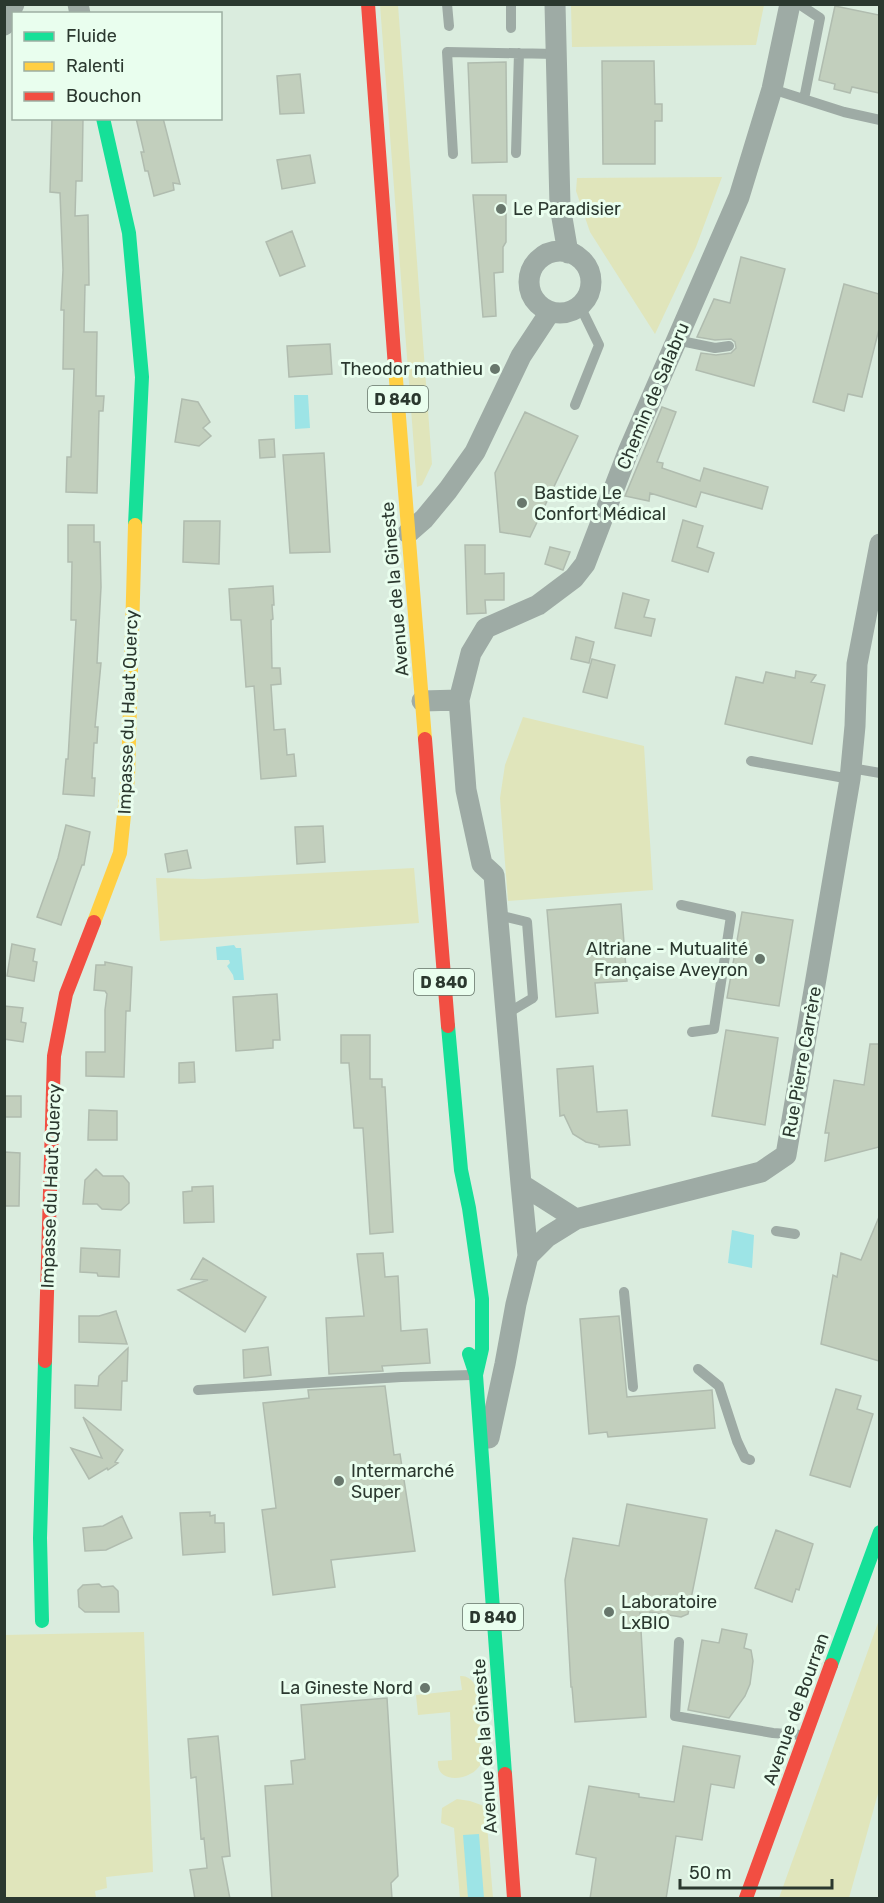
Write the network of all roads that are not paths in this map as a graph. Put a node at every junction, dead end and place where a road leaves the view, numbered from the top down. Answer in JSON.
{"nodes":[{"id":1,"x":14,"y":4,"type":"edge"},
{"id":2,"x":368,"y":4,"type":"edge"},
{"id":3,"x":447,"y":4,"type":"edge"},
{"id":4,"x":512,"y":4,"type":"edge"},
{"id":5,"x":555,"y":4,"type":"edge"},
{"id":6,"x":790,"y":4,"type":"edge"},
{"id":7,"x":800,"y":4,"type":"edge"},
{"id":8,"x":4,"y":25,"type":"edge"},
{"id":9,"x":448,"y":26,"type":"dead end"},
{"id":10,"x":511,"y":27,"type":"dead end"},
{"id":11,"x":519,"y":53,"type":"junction"},
{"id":12,"x":556,"y":54,"type":"junction"},
{"id":13,"x":772,"y":90,"type":"junction"},
{"id":14,"x":804,"y":99,"type":"junction"},
{"id":15,"x":104,"y":120,"type":"edge"},
{"id":16,"x":879,"y":120,"type":"edge"},
{"id":17,"x":516,"y":153,"type":"dead end"},
{"id":18,"x":453,"y":154,"type":"dead end"},
{"id":19,"x":560,"y":206,"type":"junction"},
{"id":20,"x":568,"y":253,"type":"junction"},
{"id":21,"x":543,"y":256,"type":"junction"},
{"id":22,"x":580,"y":306,"type":"junction"},
{"id":23,"x":550,"y":312,"type":"junction"},
{"id":24,"x":676,"y":340,"type":"junction"},
{"id":25,"x":729,"y":346,"type":"dead end"},
{"id":26,"x":575,"y":405,"type":"dead end"},
{"id":27,"x":408,"y":533,"type":"junction"},
{"id":28,"x":879,"y":544,"type":"edge"},
{"id":29,"x":459,"y":700,"type":"junction"},
{"id":30,"x":422,"y":701,"type":"junction"},
{"id":31,"x":751,"y":761,"type":"dead end"},
{"id":32,"x":850,"y":773,"type":"junction"},
{"id":33,"x":879,"y":773,"type":"edge"},
{"id":34,"x":681,"y":905,"type":"dead end"},
{"id":35,"x":692,"y":1032,"type":"dead end"},
{"id":36,"x":461,"y":1170,"type":"junction"},
{"id":37,"x":521,"y":1184,"type":"junction"},
{"id":38,"x":576,"y":1219,"type":"junction"},
{"id":39,"x":776,"y":1231,"type":"dead end"},
{"id":40,"x":795,"y":1234,"type":"dead end"},
{"id":41,"x":461,"y":1254,"type":"dead end"},
{"id":42,"x":528,"y":1256,"type":"junction"},
{"id":43,"x":624,"y":1292,"type":"dead end"},
{"id":44,"x":466,"y":1338,"type":"dead end"},
{"id":45,"x":698,"y":1369,"type":"dead end"},
{"id":46,"x":476,"y":1375,"type":"junction"},
{"id":47,"x":633,"y":1387,"type":"dead end"},
{"id":48,"x":198,"y":1390,"type":"dead end"},
{"id":49,"x":750,"y":1460,"type":"dead end"},
{"id":50,"x":482,"y":1471,"type":"junction"},
{"id":51,"x":879,"y":1532,"type":"edge"},
{"id":52,"x":42,"y":1622,"type":"dead end"},
{"id":53,"x":679,"y":1642,"type":"dead end"},
{"id":54,"x":805,"y":1736,"type":"junction"},
{"id":55,"x":514,"y":1899,"type":"edge"},
{"id":56,"x":746,"y":1899,"type":"edge"}],
"edges":[{"from":1,"to":8,"type":"street"},
{"from":2,"to":27,"type":"main road","name":"Avenue de la Gineste","number":"D 840"},
{"from":3,"to":9,"type":"lane"},
{"from":4,"to":10,"type":"lane"},
{"from":5,"to":12,"type":"street"},
{"from":6,"to":13,"type":"street","name":"Chemin de Salabru"},
{"from":7,"to":14,"type":"lane"},
{"from":11,"to":12,"type":"lane"},
{"from":11,"to":17,"type":"lane"},
{"from":11,"to":18,"type":"lane"},
{"from":12,"to":19,"type":"street"},
{"from":13,"to":14,"type":"lane"},
{"from":13,"to":24,"type":"street","name":"Chemin de Salabru"},
{"from":14,"to":16,"type":"lane"},
{"from":15,"to":52,"type":"main road","name":"Impasse du Haut Quercy"},
{"from":19,"to":20,"type":"street"},
{"from":19,"to":21,"type":"street"},
{"from":20,"to":21,"type":"street"},
{"from":20,"to":22,"type":"street"},
{"from":21,"to":23,"type":"street"},
{"from":22,"to":23,"type":"street"},
{"from":22,"to":26,"type":"lane"},
{"from":23,"to":27,"type":"street"},
{"from":24,"to":25,"type":"lane"},
{"from":24,"to":29,"type":"street","name":"Chemin de Salabru"},
{"from":27,"to":30,"type":"main road","name":"Avenue de la Gineste","number":"D 840"},
{"from":28,"to":32,"type":"street","name":"Rue Pierre Carrère"},
{"from":29,"to":30,"type":"street"},
{"from":29,"to":37,"type":"street","name":"Chemin de Salabru"},
{"from":30,"to":36,"type":"main road","name":"Avenue de la Gineste","number":"D 840"},
{"from":31,"to":32,"type":"lane"},
{"from":32,"to":33,"type":"lane"},
{"from":32,"to":38,"type":"street","name":"Rue Pierre Carrère"},
{"from":34,"to":35,"type":"lane"},
{"from":36,"to":41,"type":"main road","name":"Avenue de la Gineste","number":"D 840"},
{"from":36,"to":46,"type":"main road","name":"Avenue de la Gineste","number":"D 840"},
{"from":37,"to":38,"type":"street"},
{"from":37,"to":42,"type":"street","name":"Chemin de Salabru"},
{"from":38,"to":42,"type":"street","name":"Rue Pierre Carrère"},
{"from":39,"to":40,"type":"lane"},
{"from":42,"to":50,"type":"street"},
{"from":43,"to":47,"type":"lane"},
{"from":44,"to":46,"type":"main road","name":"Avenue de la Gineste","number":"D 840"},
{"from":45,"to":49,"type":"lane"},
{"from":46,"to":48,"type":"lane"},
{"from":46,"to":50,"type":"main road","name":"Avenue de la Gineste","number":"D 840"},
{"from":50,"to":55,"type":"main road","name":"Avenue de la Gineste","number":"D 840"},
{"from":51,"to":54,"type":"main road","name":"Avenue de Bourran"},
{"from":53,"to":54,"type":"lane"},
{"from":54,"to":56,"type":"main road","name":"Avenue de Bourran"}]}
